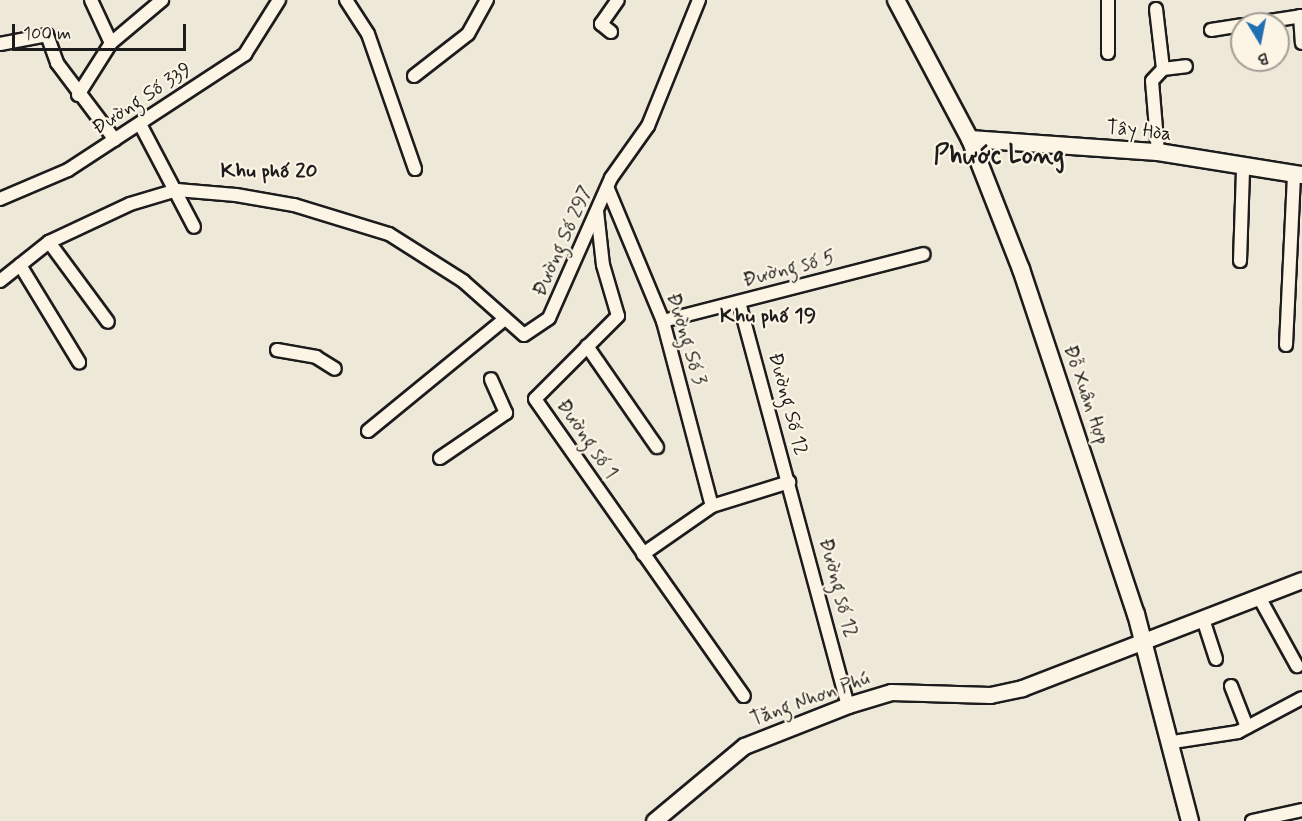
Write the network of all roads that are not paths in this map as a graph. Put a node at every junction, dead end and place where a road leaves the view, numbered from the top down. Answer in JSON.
{"nodes":[{"id":1,"x":91,"y":0,"type":"edge"},
{"id":2,"x":162,"y":0,"type":"edge"},
{"id":3,"x":279,"y":0,"type":"edge"},
{"id":4,"x":346,"y":0,"type":"edge"},
{"id":5,"x":488,"y":0,"type":"edge"},
{"id":6,"x":699,"y":0,"type":"edge"},
{"id":7,"x":896,"y":0,"type":"edge"},
{"id":8,"x":1108,"y":0,"type":"edge"},
{"id":9,"x":615,"y":5,"type":"edge"},
{"id":10,"x":1156,"y":9,"type":"dead end"},
{"id":11,"x":1301,"y":16,"type":"edge"},
{"id":12,"x":1230,"y":27,"type":"edge"},
{"id":13,"x":1211,"y":30,"type":"dead end"},
{"id":14,"x":611,"y":32,"type":"dead end"},
{"id":15,"x":1302,"y":42,"type":"edge"},
{"id":16,"x":111,"y":43,"type":"junction"},
{"id":17,"x":0,"y":44,"type":"edge"},
{"id":18,"x":1108,"y":53,"type":"dead end"},
{"id":19,"x":1185,"y":66,"type":"dead end"},
{"id":20,"x":1162,"y":69,"type":"junction"},
{"id":21,"x":414,"y":76,"type":"dead end"},
{"id":22,"x":78,"y":94,"type":"junction"},
{"id":23,"x":140,"y":124,"type":"junction"},
{"id":24,"x":970,"y":139,"type":"junction"},
{"id":25,"x":114,"y":140,"type":"junction"},
{"id":26,"x":1158,"y":152,"type":"junction"},
{"id":27,"x":415,"y":169,"type":"dead end"},
{"id":28,"x":1243,"y":169,"type":"junction"},
{"id":29,"x":1298,"y":175,"type":"edge"},
{"id":30,"x":608,"y":189,"type":"junction"},
{"id":31,"x":177,"y":190,"type":"junction"},
{"id":32,"x":0,"y":199,"type":"edge"},
{"id":33,"x":597,"y":210,"type":"junction"},
{"id":34,"x":194,"y":227,"type":"dead end"},
{"id":35,"x":50,"y":242,"type":"junction"},
{"id":36,"x":924,"y":254,"type":"dead end"},
{"id":37,"x":1240,"y":261,"type":"dead end"},
{"id":38,"x":20,"y":265,"type":"junction"},
{"id":39,"x":0,"y":281,"type":"edge"},
{"id":40,"x":739,"y":302,"type":"junction"},
{"id":41,"x":505,"y":319,"type":"junction"},
{"id":42,"x":663,"y":321,"type":"junction"},
{"id":43,"x":108,"y":322,"type":"dead end"},
{"id":44,"x":1286,"y":345,"type":"dead end"},
{"id":45,"x":587,"y":346,"type":"junction"},
{"id":46,"x":277,"y":350,"type":"dead end"},
{"id":47,"x":79,"y":362,"type":"dead end"},
{"id":48,"x":335,"y":369,"type":"dead end"},
{"id":49,"x":491,"y":379,"type":"dead end"},
{"id":50,"x":368,"y":431,"type":"dead end"},
{"id":51,"x":657,"y":447,"type":"dead end"},
{"id":52,"x":440,"y":458,"type":"dead end"},
{"id":53,"x":789,"y":482,"type":"junction"},
{"id":54,"x":712,"y":506,"type":"junction"},
{"id":55,"x":643,"y":554,"type":"junction"},
{"id":56,"x":1302,"y":580,"type":"edge"},
{"id":57,"x":1259,"y":597,"type":"junction"},
{"id":58,"x":1203,"y":619,"type":"junction"},
{"id":59,"x":1144,"y":642,"type":"junction"},
{"id":60,"x":1216,"y":659,"type":"dead end"},
{"id":61,"x":1297,"y":666,"type":"dead end"},
{"id":62,"x":1231,"y":686,"type":"dead end"},
{"id":63,"x":744,"y":696,"type":"dead end"},
{"id":64,"x":1302,"y":698,"type":"edge"},
{"id":65,"x":848,"y":705,"type":"junction"},
{"id":66,"x":1247,"y":727,"type":"junction"},
{"id":67,"x":1173,"y":742,"type":"junction"},
{"id":68,"x":1302,"y":810,"type":"edge"},
{"id":69,"x":654,"y":821,"type":"edge"},
{"id":70,"x":1190,"y":821,"type":"edge"},
{"id":71,"x":1252,"y":821,"type":"edge"}],
"edges":[{"from":1,"to":16,"type":"street"},
{"from":2,"to":16,"type":"street"},
{"from":3,"to":23,"type":"street","name":"Đường Số 339"},
{"from":4,"to":27,"type":"street"},
{"from":5,"to":21,"type":"street"},
{"from":6,"to":30,"type":"street","name":"Đường Số 297"},
{"from":7,"to":24,"type":"main road","name":"Đỗ Xuân Hợp"},
{"from":8,"to":18,"type":"street"},
{"from":9,"to":14,"type":"street"},
{"from":10,"to":20,"type":"street"},
{"from":11,"to":15,"type":"street"},
{"from":12,"to":13,"type":"street"},
{"from":16,"to":22,"type":"street"},
{"from":17,"to":22,"type":"street"},
{"from":19,"to":20,"type":"street"},
{"from":20,"to":26,"type":"street"},
{"from":22,"to":25,"type":"street"},
{"from":23,"to":25,"type":"street","name":"Đường Số 339"},
{"from":23,"to":31,"type":"street"},
{"from":24,"to":26,"type":"main road","name":"Tây Hòa"},
{"from":24,"to":59,"type":"main road","name":"Đỗ Xuân Hợp"},
{"from":25,"to":32,"type":"street","name":"Đường Số 339"},
{"from":26,"to":28,"type":"main road","name":"Tây Hòa"},
{"from":28,"to":29,"type":"main road","name":"Tây Hòa"},
{"from":28,"to":37,"type":"street"},
{"from":29,"to":44,"type":"street"},
{"from":30,"to":33,"type":"street","name":"Đường Số 297"},
{"from":30,"to":42,"type":"street","name":"Đường Số 3"},
{"from":31,"to":34,"type":"street"},
{"from":31,"to":35,"type":"street"},
{"from":31,"to":41,"type":"street","name":"Đường Số 297"},
{"from":33,"to":41,"type":"street","name":"Đường Số 297"},
{"from":33,"to":45,"type":"street","name":"Đường số 1"},
{"from":35,"to":38,"type":"street"},
{"from":35,"to":43,"type":"street"},
{"from":36,"to":40,"type":"street","name":"Đường số 5"},
{"from":38,"to":39,"type":"street"},
{"from":38,"to":47,"type":"street"},
{"from":40,"to":42,"type":"street","name":"Đường số 5"},
{"from":40,"to":53,"type":"street","name":"Đường Số 12"},
{"from":41,"to":50,"type":"street"},
{"from":42,"to":54,"type":"street","name":"Đường Số 3"},
{"from":45,"to":51,"type":"street"},
{"from":45,"to":55,"type":"street","name":"Đường số 1"},
{"from":46,"to":48,"type":"street"},
{"from":49,"to":52,"type":"street"},
{"from":53,"to":54,"type":"street"},
{"from":53,"to":65,"type":"street","name":"Đường số 12"},
{"from":54,"to":55,"type":"street"},
{"from":55,"to":63,"type":"street","name":"Đường số 1"},
{"from":56,"to":57,"type":"street","name":"Tăng Nhơn Phú"},
{"from":57,"to":58,"type":"street","name":"Tăng Nhơn Phú"},
{"from":57,"to":61,"type":"street"},
{"from":58,"to":59,"type":"street","name":"Tăng Nhơn Phú"},
{"from":58,"to":60,"type":"street"},
{"from":59,"to":65,"type":"street","name":"Tăng Nhơn Phú"},
{"from":59,"to":67,"type":"main road","name":"Đỗ Xuân Hợp"},
{"from":62,"to":66,"type":"street"},
{"from":64,"to":66,"type":"street"},
{"from":65,"to":69,"type":"street","name":"Tăng Nhơn Phú"},
{"from":66,"to":67,"type":"street"},
{"from":67,"to":70,"type":"main road","name":"Đỗ Xuân Hợp"},
{"from":68,"to":71,"type":"street"}]}
